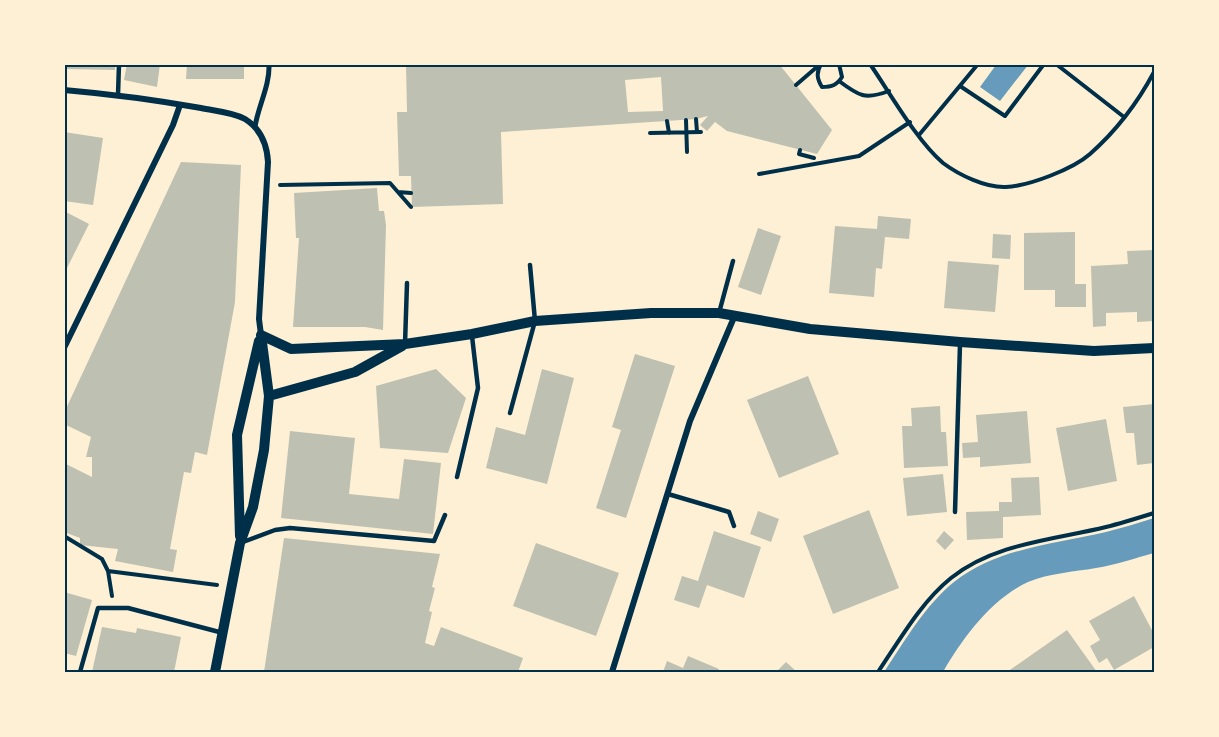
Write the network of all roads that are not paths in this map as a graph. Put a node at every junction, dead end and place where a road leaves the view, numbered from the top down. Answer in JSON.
{"nodes":[{"id":1,"x":119,"y":64,"type":"edge"},
{"id":2,"x":269,"y":64,"type":"edge"},
{"id":3,"x":64,"y":90,"type":"edge"},
{"id":4,"x":118,"y":95,"type":"junction"},
{"id":5,"x":180,"y":105,"type":"junction"},
{"id":6,"x":255,"y":127,"type":"junction"},
{"id":7,"x":733,"y":261,"type":"dead end"},
{"id":8,"x":530,"y":265,"type":"dead end"},
{"id":9,"x":407,"y":283,"type":"dead end"},
{"id":10,"x":719,"y":313,"type":"junction"},
{"id":11,"x":735,"y":315,"type":"junction"},
{"id":12,"x":535,"y":321,"type":"junction"},
{"id":13,"x":472,"y":334,"type":"junction"},
{"id":14,"x":261,"y":335,"type":"junction"},
{"id":15,"x":960,"y":342,"type":"junction"},
{"id":16,"x":405,"y":344,"type":"junction"},
{"id":17,"x":64,"y":348,"type":"edge"},
{"id":18,"x":1155,"y":348,"type":"edge"},
{"id":19,"x":274,"y":394,"type":"junction"},
{"id":20,"x":510,"y":413,"type":"dead end"},
{"id":21,"x":458,"y":477,"type":"dead end"},
{"id":22,"x":668,"y":494,"type":"junction"},
{"id":23,"x":955,"y":512,"type":"dead end"},
{"id":24,"x":445,"y":515,"type":"dead end"},
{"id":25,"x":734,"y":526,"type":"dead end"},
{"id":26,"x":240,"y":543,"type":"junction"},
{"id":27,"x":223,"y":633,"type":"junction"},
{"id":28,"x":80,"y":672,"type":"edge"},
{"id":29,"x":215,"y":672,"type":"edge"},
{"id":30,"x":612,"y":672,"type":"edge"}],
"edges":[{"from":1,"to":4,"type":"lane"},
{"from":2,"to":6,"type":"street"},
{"from":3,"to":4,"type":"street"},
{"from":4,"to":5,"type":"street"},
{"from":5,"to":6,"type":"street"},
{"from":5,"to":17,"type":"street"},
{"from":6,"to":14,"type":"street"},
{"from":7,"to":10,"type":"lane"},
{"from":8,"to":12,"type":"lane"},
{"from":9,"to":16,"type":"lane"},
{"from":10,"to":11,"type":"street"},
{"from":10,"to":12,"type":"street"},
{"from":11,"to":15,"type":"street"},
{"from":11,"to":22,"type":"street"},
{"from":12,"to":13,"type":"street"},
{"from":12,"to":20,"type":"lane"},
{"from":13,"to":16,"type":"street"},
{"from":13,"to":21,"type":"lane"},
{"from":14,"to":16,"type":"street"},
{"from":14,"to":19,"type":"street"},
{"from":14,"to":26,"type":"street"},
{"from":15,"to":18,"type":"street"},
{"from":15,"to":23,"type":"lane"},
{"from":16,"to":19,"type":"street"},
{"from":19,"to":26,"type":"street"},
{"from":22,"to":25,"type":"lane"},
{"from":22,"to":30,"type":"street"},
{"from":24,"to":26,"type":"lane"},
{"from":26,"to":27,"type":"street"},
{"from":27,"to":28,"type":"lane"},
{"from":27,"to":29,"type":"street"}]}
